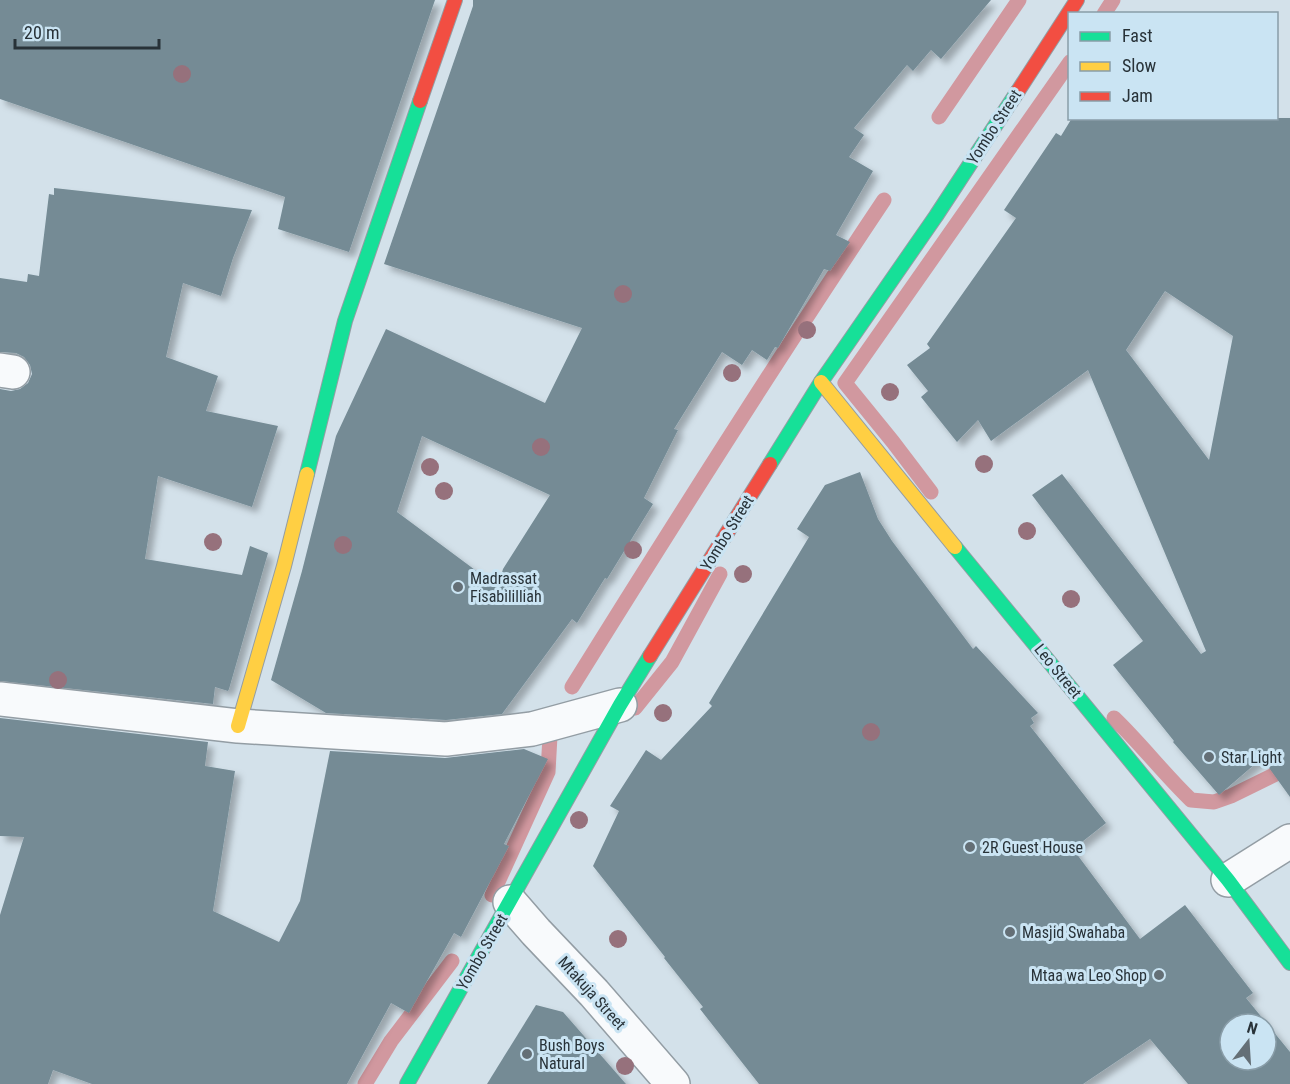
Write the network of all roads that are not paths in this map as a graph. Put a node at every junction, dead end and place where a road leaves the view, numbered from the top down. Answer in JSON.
{"nodes":[{"id":1,"x":455,"y":0,"type":"edge"},
{"id":2,"x":1068,"y":14,"type":"edge"},
{"id":3,"x":821,"y":382,"type":"junction"},
{"id":4,"x":0,"y":699,"type":"edge"},
{"id":5,"x":620,"y":705,"type":"junction"},
{"id":6,"x":238,"y":726,"type":"junction"},
{"id":7,"x":1290,"y":841,"type":"edge"},
{"id":8,"x":1228,"y":880,"type":"junction"},
{"id":9,"x":510,"y":902,"type":"junction"},
{"id":10,"x":1290,"y":963,"type":"edge"},
{"id":11,"x":407,"y":1084,"type":"edge"},
{"id":12,"x":673,"y":1084,"type":"edge"}],
"edges":[{"from":1,"to":6,"type":"street"},
{"from":2,"to":3,"type":"street","name":"Yombo Street"},
{"from":3,"to":5,"type":"street","name":"Yombo Street"},
{"from":3,"to":8,"type":"street","name":"Leo Street"},
{"from":4,"to":6,"type":"street"},
{"from":5,"to":6,"type":"street"},
{"from":5,"to":9,"type":"street","name":"Yombo Street"},
{"from":7,"to":8,"type":"street"},
{"from":8,"to":10,"type":"street","name":"Leo Street"},
{"from":9,"to":11,"type":"street","name":"Yombo Street"},
{"from":9,"to":12,"type":"street","name":"Mtakuja Street"}]}
